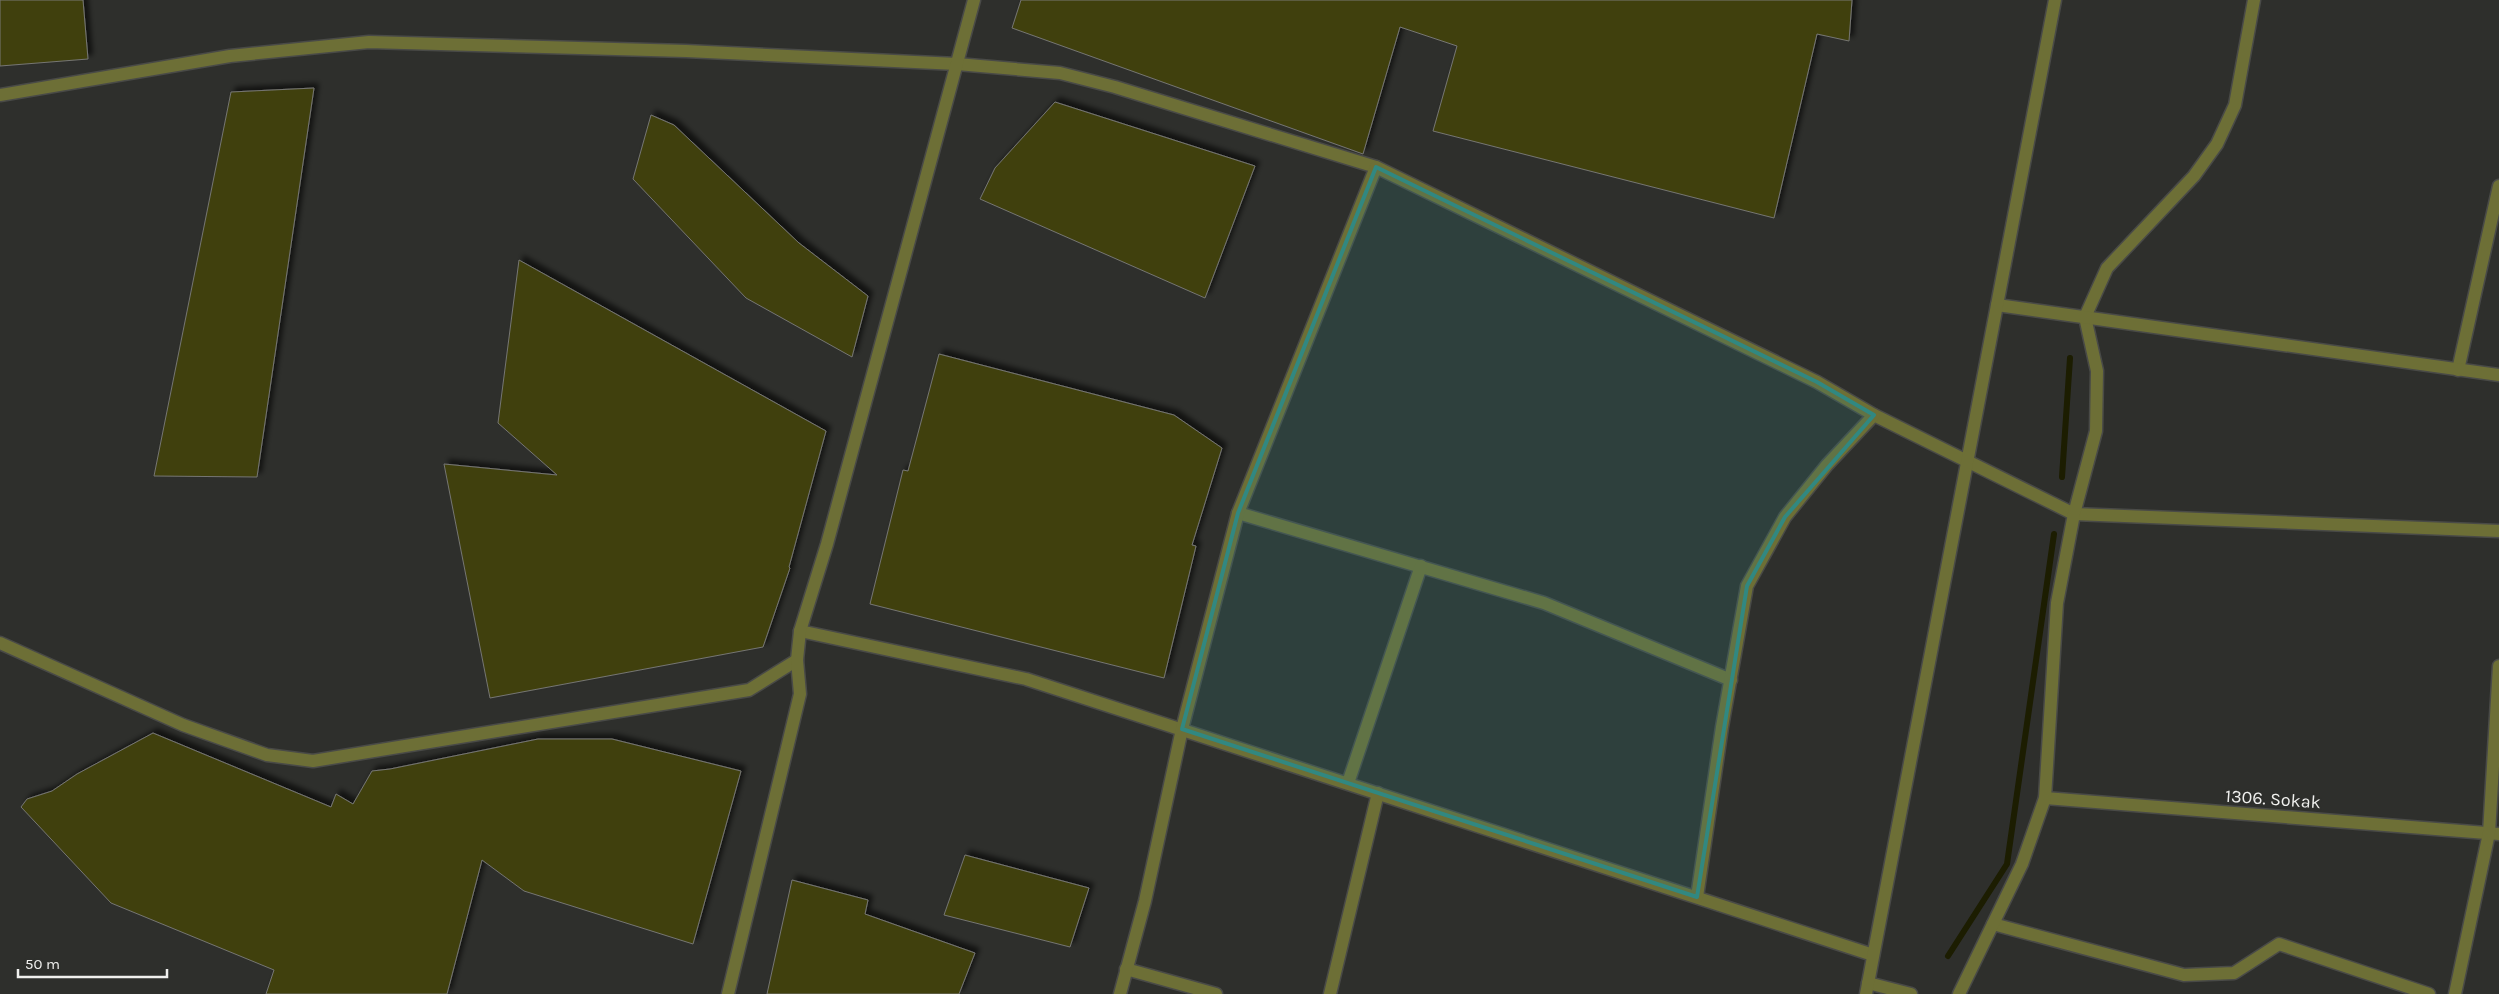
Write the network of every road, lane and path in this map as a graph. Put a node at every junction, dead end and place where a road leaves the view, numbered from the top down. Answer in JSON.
{"nodes":[{"id":1,"x":974,"y":0,"type":"edge"},
{"id":2,"x":2055,"y":0,"type":"edge"},
{"id":3,"x":2254,"y":0,"type":"edge"},
{"id":4,"x":957,"y":64,"type":"junction"},
{"id":5,"x":0,"y":95,"type":"edge"},
{"id":6,"x":1376,"y":167,"type":"junction"},
{"id":7,"x":2499,"y":186,"type":"edge"},
{"id":8,"x":1997,"y":305,"type":"junction"},
{"id":9,"x":2085,"y":317,"type":"junction"},
{"id":10,"x":2458,"y":370,"type":"junction"},
{"id":11,"x":2499,"y":376,"type":"edge"},
{"id":12,"x":1874,"y":415,"type":"junction"},
{"id":13,"x":1967,"y":462,"type":"junction"},
{"id":14,"x":1238,"y":513,"type":"junction"},
{"id":15,"x":2074,"y":514,"type":"junction"},
{"id":16,"x":2499,"y":531,"type":"edge"},
{"id":17,"x":1421,"y":566,"type":"junction"},
{"id":18,"x":800,"y":631,"type":"junction"},
{"id":19,"x":0,"y":643,"type":"edge"},
{"id":20,"x":797,"y":660,"type":"junction"},
{"id":21,"x":2499,"y":666,"type":"edge"},
{"id":22,"x":1731,"y":680,"type":"junction"},
{"id":23,"x":1182,"y":729,"type":"junction"},
{"id":24,"x":1348,"y":783,"type":"junction"},
{"id":25,"x":1378,"y":793,"type":"junction"},
{"id":26,"x":2045,"y":798,"type":"junction"},
{"id":27,"x":2494,"y":833,"type":"edge"},
{"id":28,"x":1697,"y":897,"type":"junction"},
{"id":29,"x":1993,"y":924,"type":"junction"},
{"id":30,"x":1873,"y":955,"type":"junction"},
{"id":31,"x":1126,"y":969,"type":"junction"},
{"id":32,"x":1867,"y":988,"type":"edge"},
{"id":33,"x":728,"y":994,"type":"edge"},
{"id":34,"x":1120,"y":994,"type":"edge"},
{"id":35,"x":1216,"y":994,"type":"edge"},
{"id":36,"x":1330,"y":994,"type":"edge"},
{"id":37,"x":1911,"y":994,"type":"edge"},
{"id":38,"x":1959,"y":994,"type":"edge"},
{"id":39,"x":2429,"y":994,"type":"edge"},
{"id":40,"x":2455,"y":994,"type":"edge"}],
"edges":[{"from":1,"to":4,"type":"street"},
{"from":2,"to":8,"type":"street"},
{"from":3,"to":9,"type":"street"},
{"from":4,"to":5,"type":"street"},
{"from":4,"to":6,"type":"street"},
{"from":4,"to":18,"type":"street"},
{"from":6,"to":12,"type":"street"},
{"from":6,"to":14,"type":"street"},
{"from":7,"to":10,"type":"street"},
{"from":8,"to":9,"type":"street"},
{"from":8,"to":13,"type":"street"},
{"from":9,"to":10,"type":"street"},
{"from":9,"to":15,"type":"street"},
{"from":10,"to":11,"type":"street"},
{"from":12,"to":13,"type":"street"},
{"from":12,"to":22,"type":"street"},
{"from":13,"to":15,"type":"street"},
{"from":13,"to":30,"type":"street"},
{"from":14,"to":17,"type":"street"},
{"from":14,"to":23,"type":"street"},
{"from":15,"to":16,"type":"street"},
{"from":15,"to":26,"type":"street"},
{"from":17,"to":22,"type":"street"},
{"from":17,"to":24,"type":"street"},
{"from":18,"to":20,"type":"street"},
{"from":18,"to":23,"type":"street"},
{"from":19,"to":20,"type":"street"},
{"from":20,"to":33,"type":"street"},
{"from":21,"to":27,"type":"street"},
{"from":22,"to":28,"type":"street"},
{"from":23,"to":24,"type":"street"},
{"from":23,"to":31,"type":"street"},
{"from":24,"to":25,"type":"street"},
{"from":25,"to":28,"type":"street"},
{"from":25,"to":36,"type":"street"},
{"from":26,"to":27,"type":"street","name":"1306. Sokak"},
{"from":26,"to":29,"type":"street"},
{"from":27,"to":40,"type":"street"},
{"from":28,"to":30,"type":"street"},
{"from":29,"to":38,"type":"street"},
{"from":29,"to":39,"type":"street"},
{"from":30,"to":32,"type":"street"},
{"from":31,"to":34,"type":"street"},
{"from":31,"to":35,"type":"street"},
{"from":32,"to":37,"type":"street"}]}
